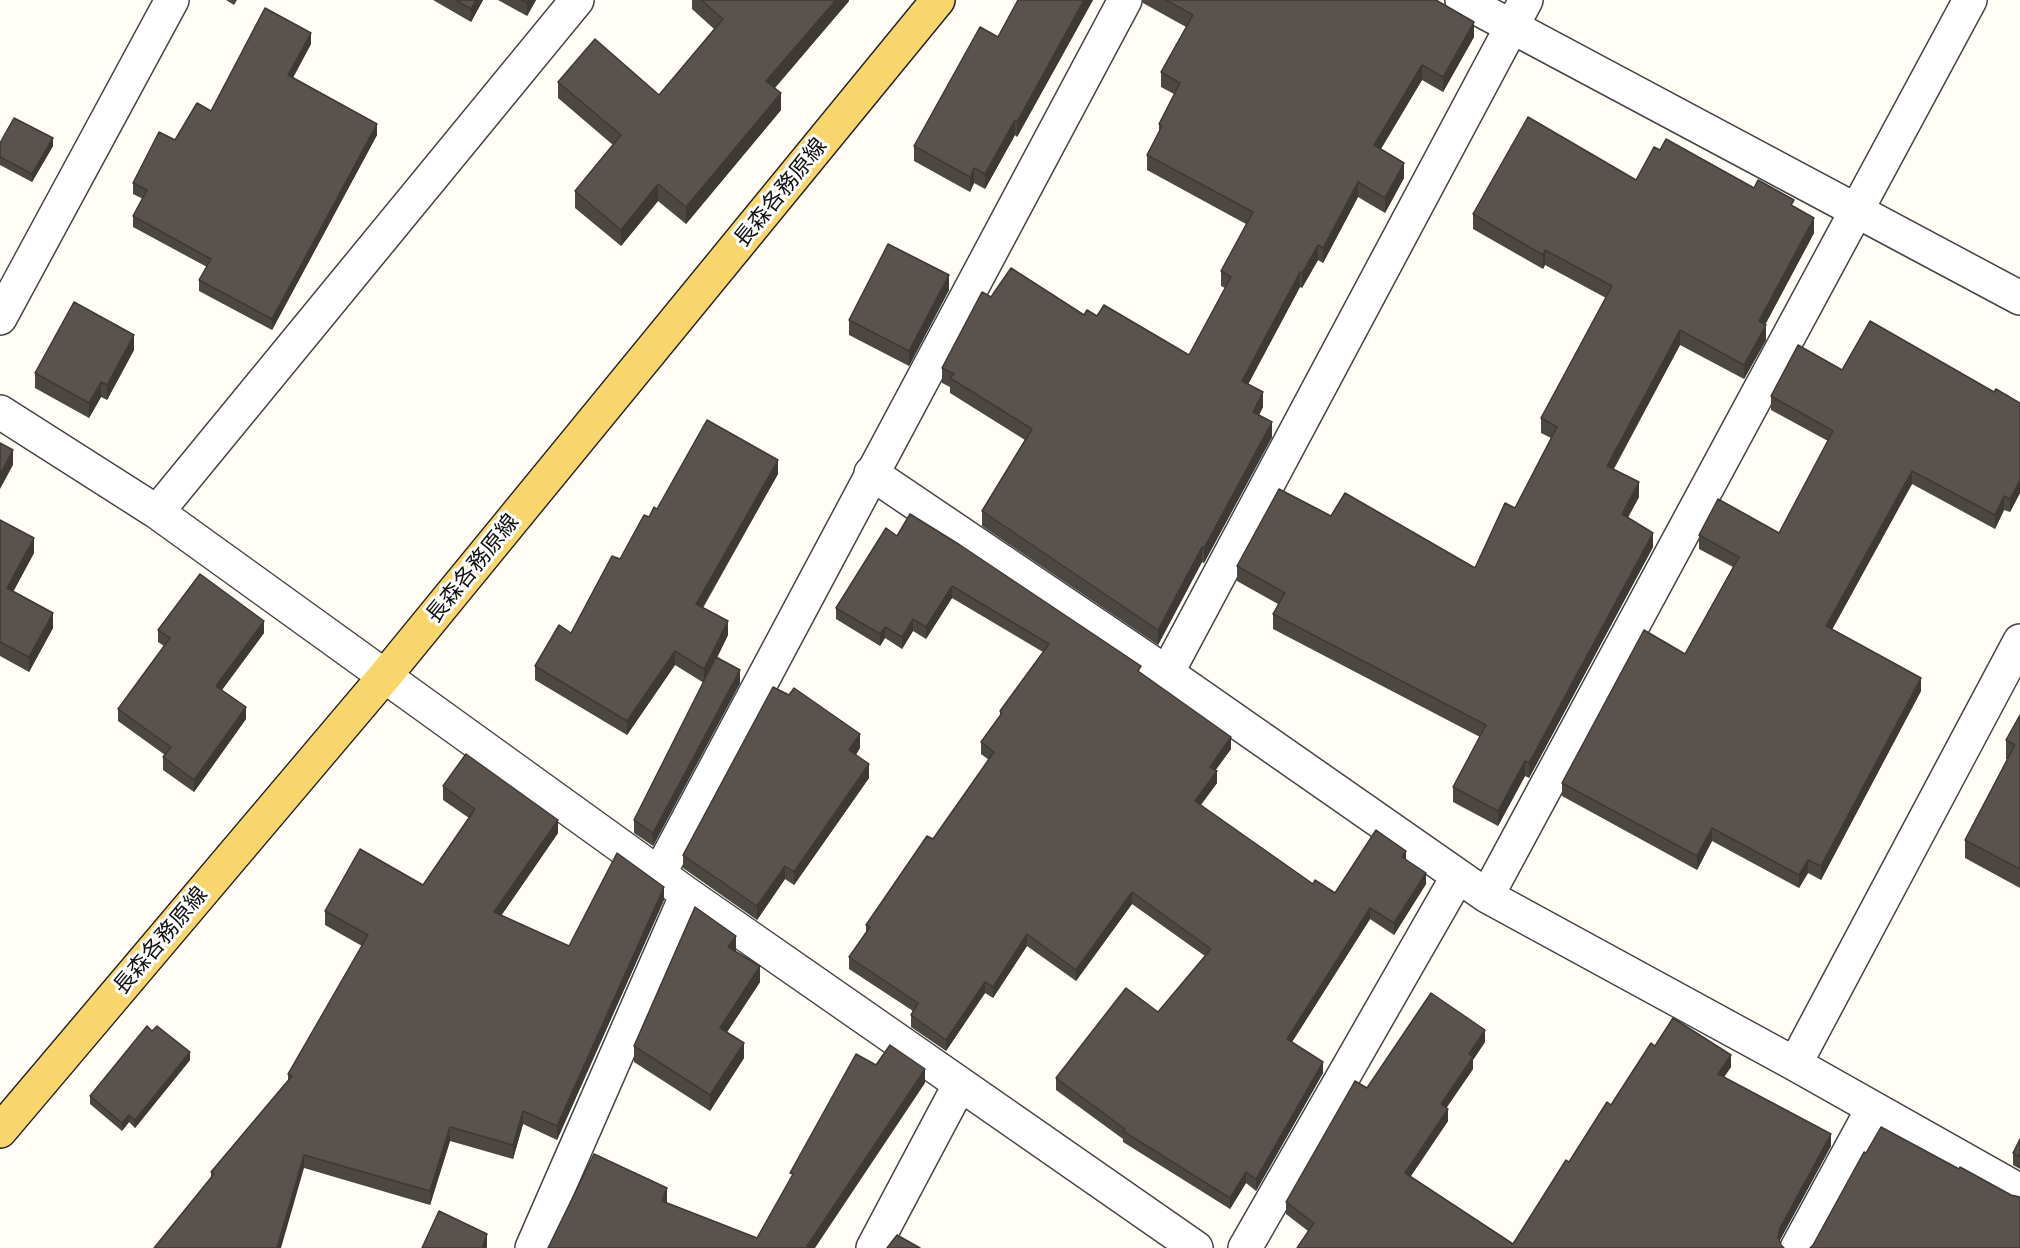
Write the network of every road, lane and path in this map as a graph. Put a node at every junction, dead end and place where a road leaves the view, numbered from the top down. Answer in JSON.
{"nodes":[{"id":1,"x":172,"y":0,"type":"edge"},
{"id":2,"x":577,"y":0,"type":"edge"},
{"id":3,"x":938,"y":0,"type":"edge"},
{"id":4,"x":1125,"y":0,"type":"edge"},
{"id":5,"x":1462,"y":0,"type":"edge"},
{"id":6,"x":1970,"y":0,"type":"edge"},
{"id":7,"x":1519,"y":13,"type":"edge"},
{"id":8,"x":1856,"y":210,"type":"junction"},
{"id":9,"x":2020,"y":298,"type":"edge"},
{"id":10,"x":0,"y":318,"type":"edge"},
{"id":11,"x":0,"y":412,"type":"edge"},
{"id":12,"x":871,"y":473,"type":"junction"},
{"id":13,"x":158,"y":512,"type":"junction"},
{"id":14,"x":2020,"y":641,"type":"edge"},
{"id":15,"x":1167,"y":673,"type":"junction"},
{"id":16,"x":384,"y":677,"type":"junction"},
{"id":17,"x":659,"y":874,"type":"junction"},
{"id":18,"x":1458,"y":876,"type":"junction"},
{"id":19,"x":687,"y":894,"type":"junction"},
{"id":20,"x":1487,"y":896,"type":"junction"},
{"id":21,"x":1795,"y":1064,"type":"junction"},
{"id":22,"x":960,"y":1084,"type":"junction"},
{"id":23,"x":1873,"y":1108,"type":"junction"},
{"id":24,"x":0,"y":1131,"type":"edge"},
{"id":25,"x":2020,"y":1191,"type":"edge"},
{"id":26,"x":532,"y":1248,"type":"edge"},
{"id":27,"x":873,"y":1248,"type":"edge"},
{"id":28,"x":1196,"y":1248,"type":"edge"},
{"id":29,"x":1245,"y":1248,"type":"edge"},
{"id":30,"x":1797,"y":1248,"type":"edge"}],
"edges":[{"from":1,"to":10,"type":"street"},
{"from":2,"to":13,"type":"street"},
{"from":3,"to":16,"type":"main road","name":"長森各務原線"},
{"from":4,"to":12,"type":"street"},
{"from":5,"to":7,"type":"street"},
{"from":6,"to":8,"type":"street"},
{"from":7,"to":8,"type":"street"},
{"from":7,"to":15,"type":"street"},
{"from":8,"to":9,"type":"street"},
{"from":8,"to":20,"type":"street"},
{"from":11,"to":13,"type":"street"},
{"from":12,"to":15,"type":"street"},
{"from":12,"to":17,"type":"street"},
{"from":13,"to":16,"type":"street"},
{"from":14,"to":21,"type":"street"},
{"from":15,"to":18,"type":"street"},
{"from":16,"to":17,"type":"street"},
{"from":16,"to":24,"type":"main road","name":"長森各務原線"},
{"from":17,"to":19,"type":"street"},
{"from":18,"to":20,"type":"street"},
{"from":18,"to":29,"type":"street"},
{"from":19,"to":22,"type":"street"},
{"from":19,"to":26,"type":"street"},
{"from":20,"to":21,"type":"street"},
{"from":21,"to":23,"type":"street"},
{"from":22,"to":27,"type":"street"},
{"from":22,"to":28,"type":"street"},
{"from":23,"to":25,"type":"street"},
{"from":23,"to":30,"type":"street"}]}
